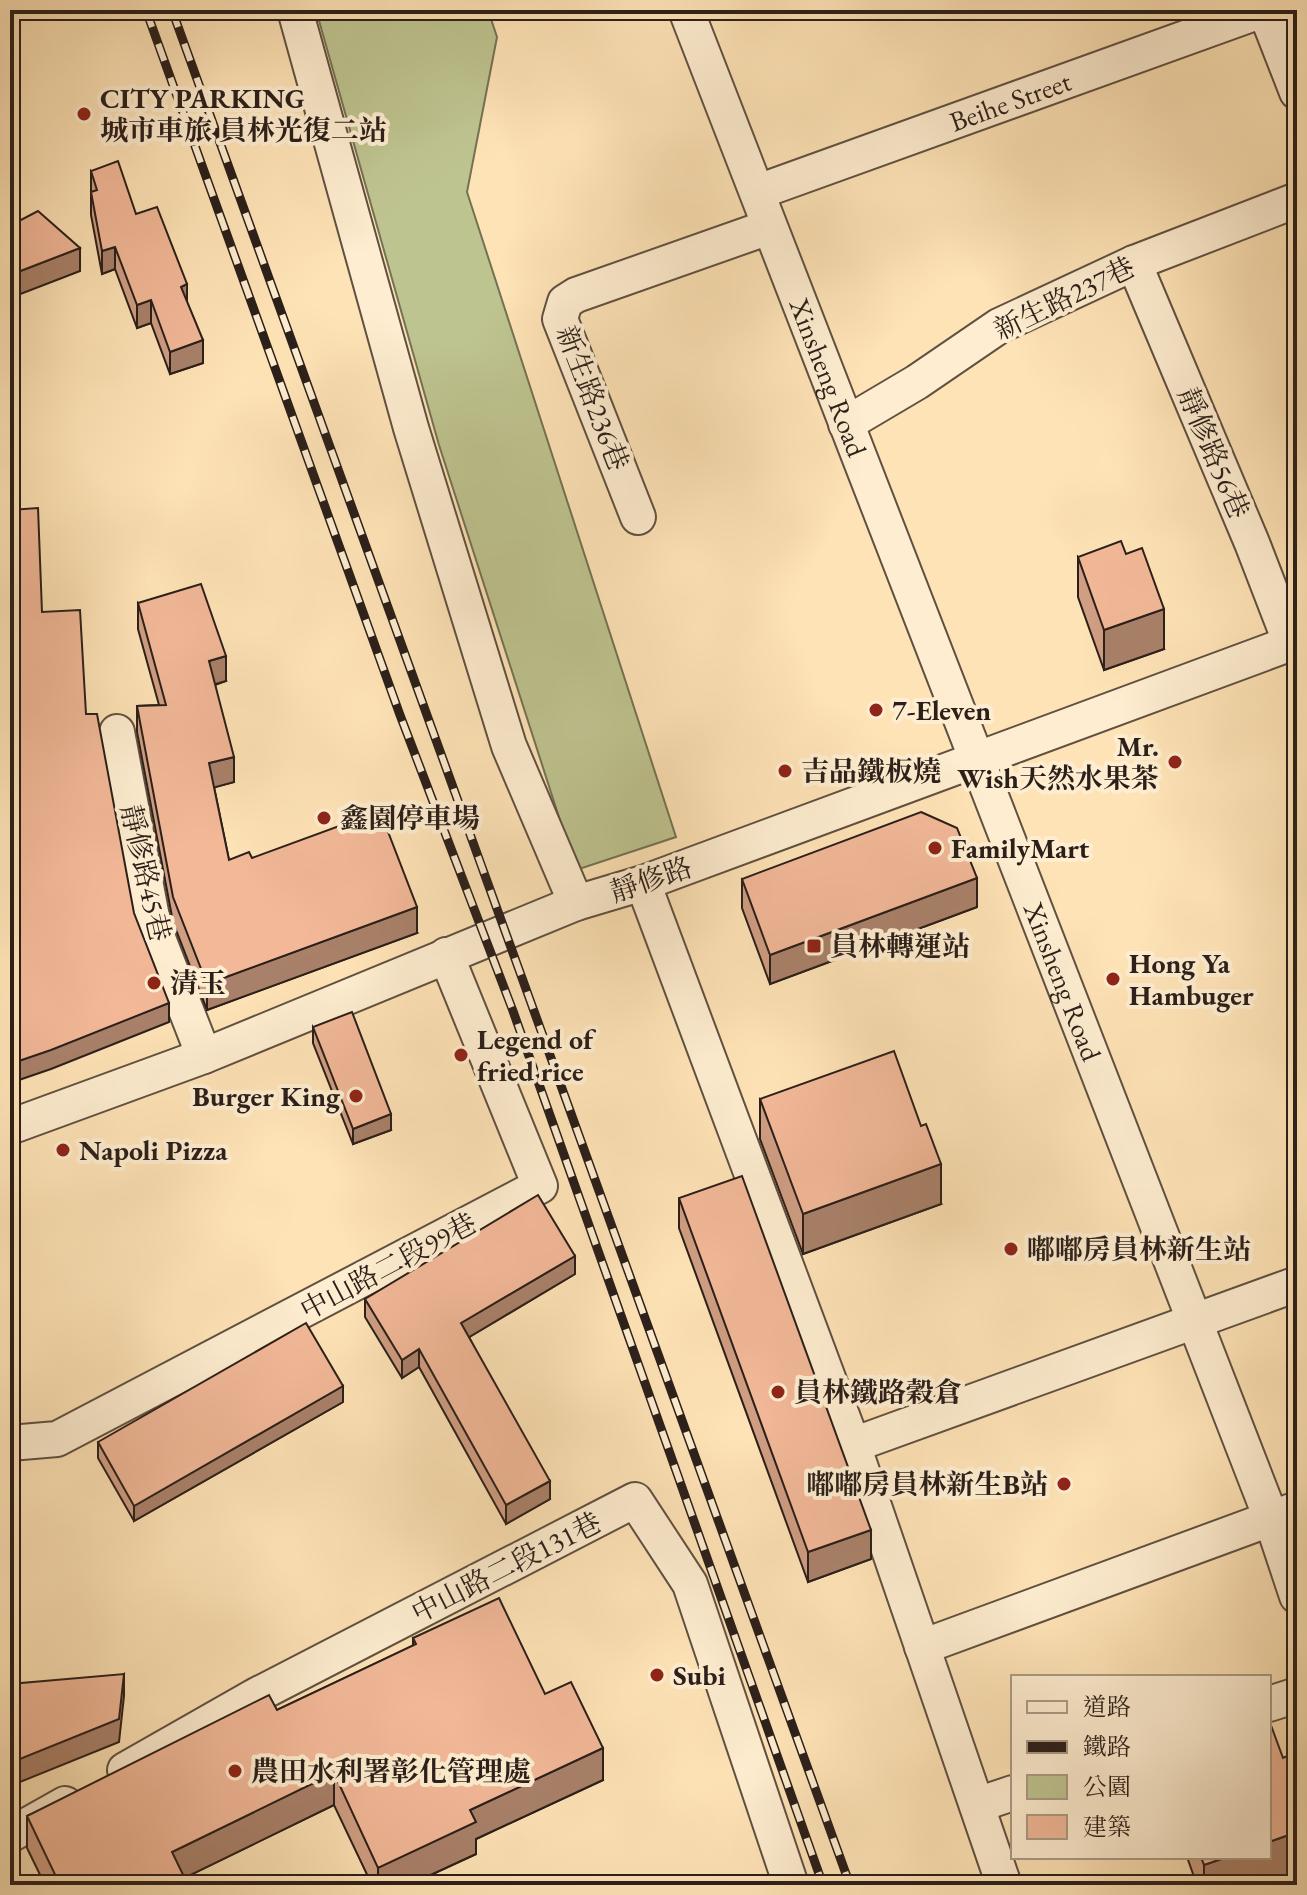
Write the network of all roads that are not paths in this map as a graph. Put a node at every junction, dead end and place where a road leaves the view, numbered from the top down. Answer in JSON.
{"nodes":[{"id":1,"x":295,"y":10,"type":"edge"},
{"id":2,"x":686,"y":10,"type":"edge"},
{"id":3,"x":1264,"y":10,"type":"edge"},
{"id":4,"x":1297,"y":92,"type":"edge"},
{"id":5,"x":758,"y":192,"type":"junction"},
{"id":6,"x":1297,"y":200,"type":"edge"},
{"id":7,"x":769,"y":227,"type":"junction"},
{"id":8,"x":1134,"y":263,"type":"junction"},
{"id":9,"x":846,"y":424,"type":"junction"},
{"id":10,"x":638,"y":517,"type":"dead end"},
{"id":11,"x":1294,"y":643,"type":"edge"},
{"id":12,"x":117,"y":732,"type":"dead end"},
{"id":13,"x":975,"y":761,"type":"junction"},
{"id":14,"x":643,"y":883,"type":"junction"},
{"id":15,"x":576,"y":903,"type":"junction"},
{"id":16,"x":446,"y":955,"type":"junction"},
{"id":17,"x":204,"y":1056,"type":"junction"},
{"id":18,"x":10,"y":1127,"type":"edge"},
{"id":19,"x":1297,"y":1284,"type":"edge"},
{"id":20,"x":1194,"y":1322,"type":"junction"},
{"id":21,"x":10,"y":1443,"type":"edge"},
{"id":22,"x":853,"y":1445,"type":"junction"},
{"id":23,"x":1284,"y":1514,"type":"edge"},
{"id":24,"x":1297,"y":1596,"type":"edge"},
{"id":25,"x":922,"y":1647,"type":"junction"},
{"id":26,"x":1297,"y":1695,"type":"edge"},
{"id":27,"x":1271,"y":1703,"type":"edge"},
{"id":28,"x":1011,"y":1794,"type":"edge"},
{"id":29,"x":977,"y":1805,"type":"junction"},
{"id":30,"x":10,"y":1835,"type":"edge"},
{"id":31,"x":791,"y":1885,"type":"edge"},
{"id":32,"x":1004,"y":1885,"type":"edge"}],
"edges":[{"from":1,"to":15,"type":"street"},
{"from":2,"to":5,"type":"street","name":"Xinsheng Road"},
{"from":3,"to":4,"type":"street"},
{"from":3,"to":5,"type":"street","name":"Beihe Street"},
{"from":5,"to":7,"type":"street","name":"Xinsheng Road"},
{"from":6,"to":8,"type":"street","name":"新生路237巷"},
{"from":7,"to":9,"type":"street","name":"Xinsheng Road"},
{"from":7,"to":10,"type":"street","name":"新生路236巷"},
{"from":8,"to":9,"type":"street","name":"新生路237巷"},
{"from":8,"to":11,"type":"street","name":"靜修路56巷"},
{"from":9,"to":13,"type":"street","name":"Xinsheng Road"},
{"from":11,"to":13,"type":"street","name":"靜修路"},
{"from":12,"to":17,"type":"street","name":"靜修路45巷"},
{"from":13,"to":14,"type":"street","name":"靜修路"},
{"from":13,"to":20,"type":"street","name":"Xinsheng Road"},
{"from":14,"to":15,"type":"street","name":"靜修路"},
{"from":14,"to":22,"type":"street"},
{"from":15,"to":16,"type":"street","name":"靜修路"},
{"from":16,"to":17,"type":"street","name":"靜修路"},
{"from":16,"to":21,"type":"street","name":"中山路二段99巷"},
{"from":17,"to":18,"type":"street","name":"靜修路"},
{"from":19,"to":20,"type":"street"},
{"from":20,"to":22,"type":"street"},
{"from":20,"to":23,"type":"street","name":"Xinsheng Road"},
{"from":22,"to":25,"type":"street"},
{"from":23,"to":24,"type":"street","name":"Xinsheng Road"},
{"from":23,"to":25,"type":"street"},
{"from":25,"to":29,"type":"street"},
{"from":26,"to":27,"type":"street"},
{"from":28,"to":29,"type":"street"},
{"from":29,"to":32,"type":"street"},
{"from":30,"to":31,"type":"street","name":"中山路二段131巷"}]}
